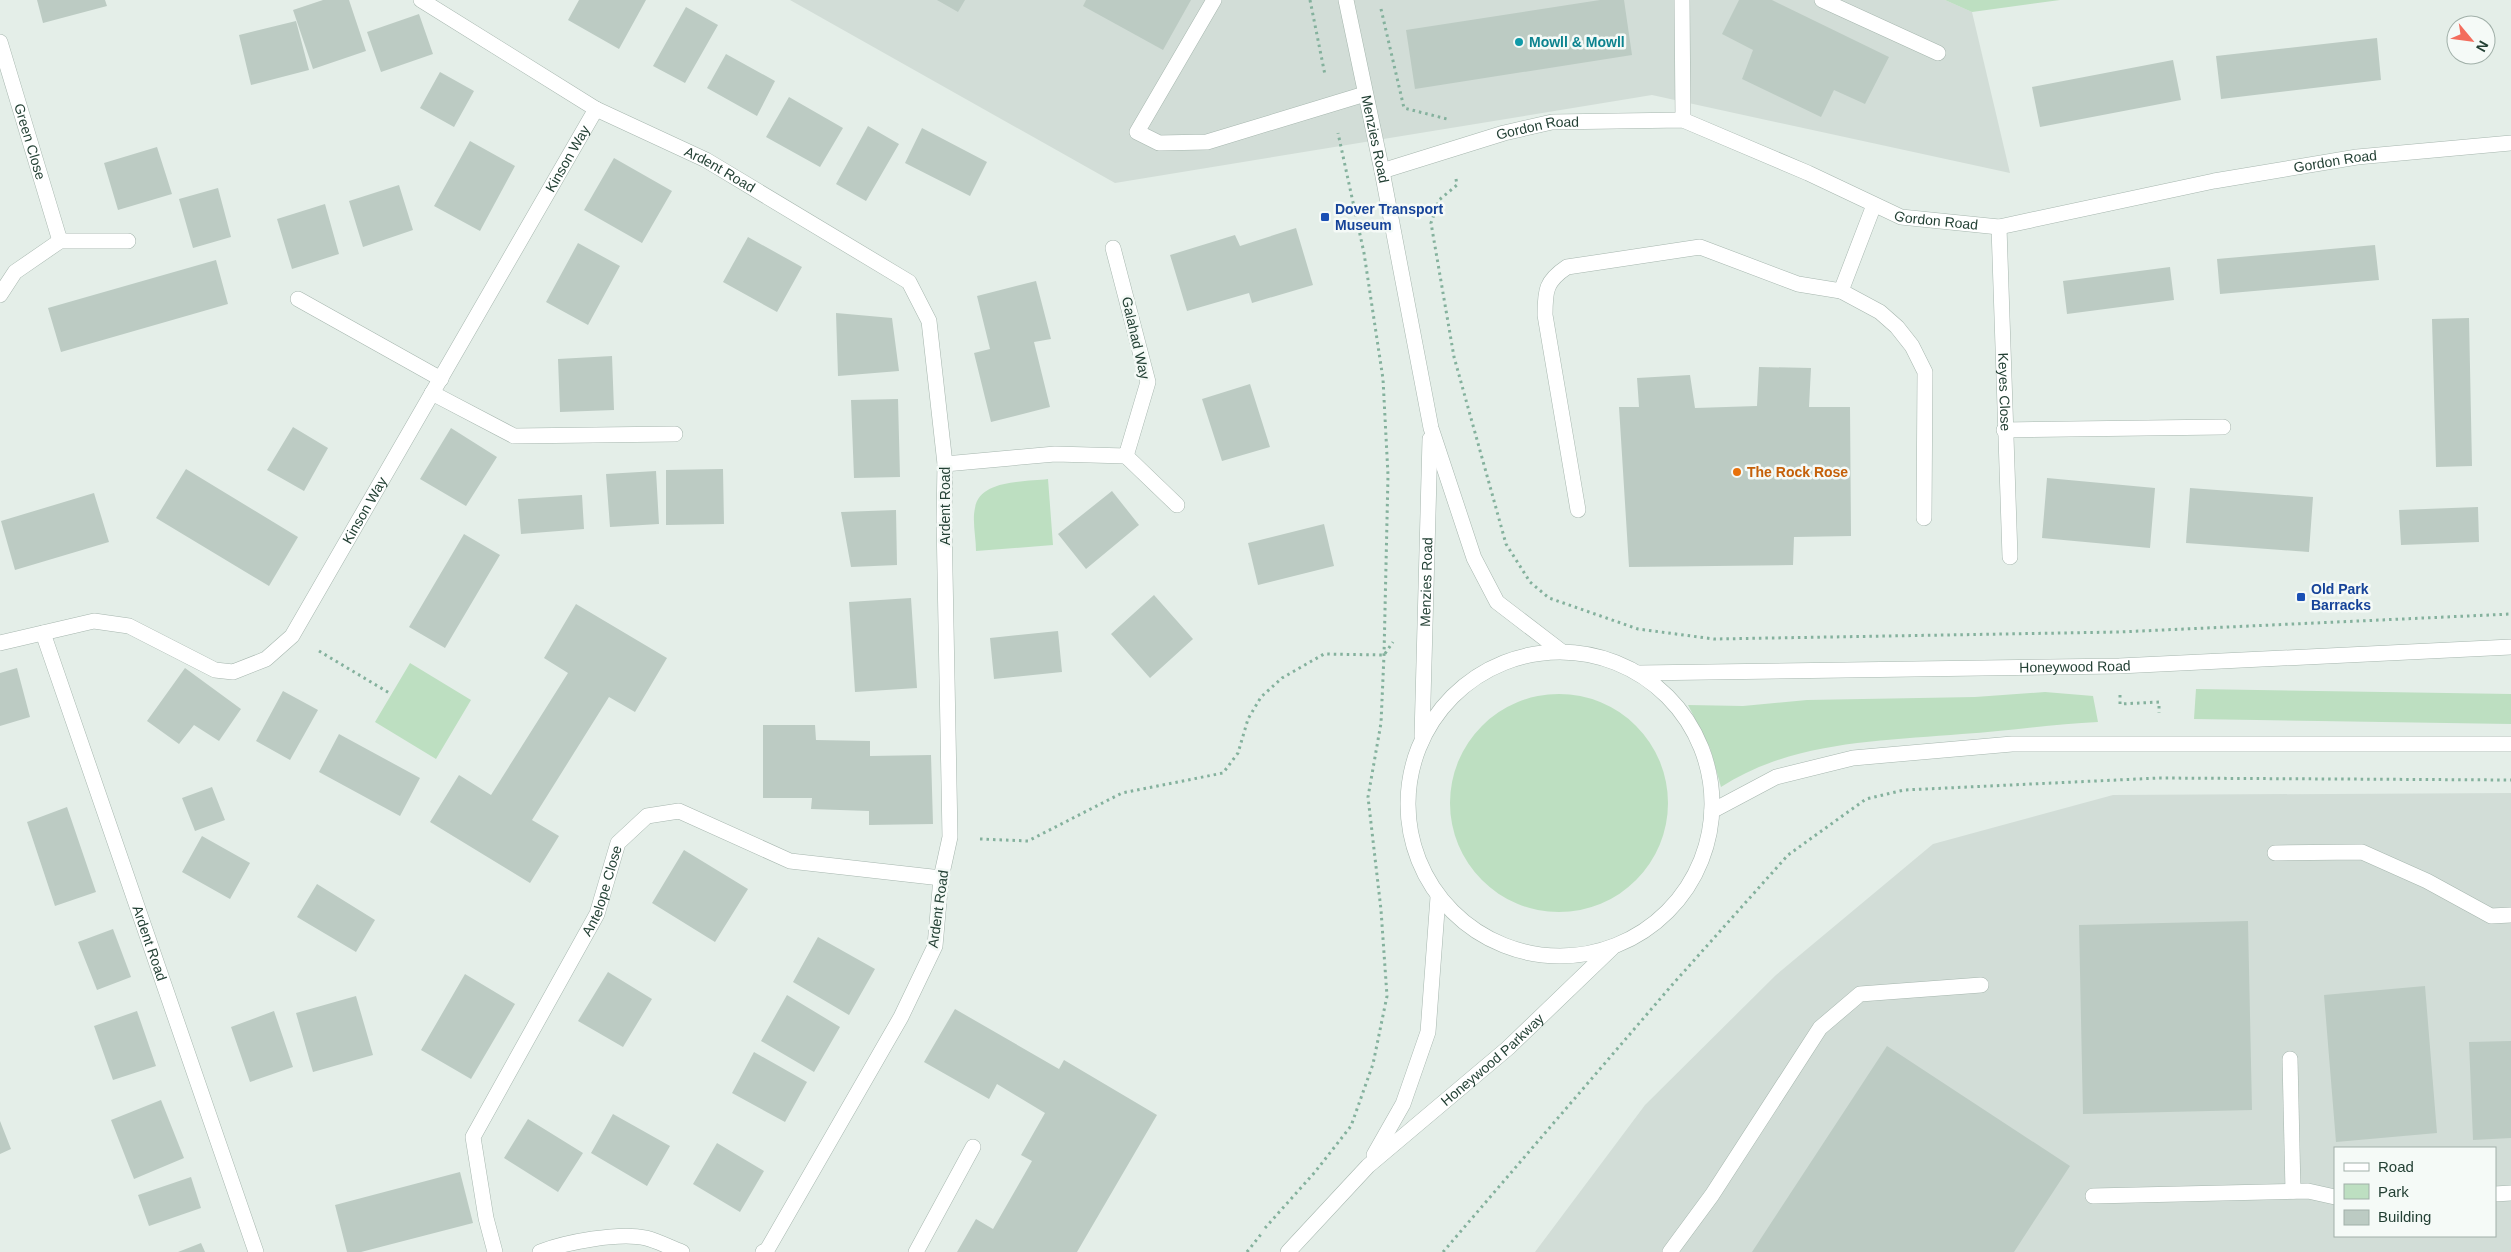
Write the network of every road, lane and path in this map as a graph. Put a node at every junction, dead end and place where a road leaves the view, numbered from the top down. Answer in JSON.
{"nodes":[{"id":1,"x":421,"y":0,"type":"edge"},
{"id":2,"x":1214,"y":0,"type":"edge"},
{"id":3,"x":1310,"y":0,"type":"edge"},
{"id":4,"x":1346,"y":0,"type":"edge"},
{"id":5,"x":1379,"y":0,"type":"edge"},
{"id":6,"x":1682,"y":0,"type":"edge"},
{"id":7,"x":1822,"y":0,"type":"edge"},
{"id":8,"x":0,"y":42,"type":"edge"},
{"id":9,"x":1938,"y":53,"type":"dead end"},
{"id":10,"x":1365,"y":94,"type":"junction"},
{"id":11,"x":1331,"y":104,"type":"junction"},
{"id":12,"x":596,"y":109,"type":"junction"},
{"id":13,"x":1683,"y":120,"type":"junction"},
{"id":14,"x":2511,"y":143,"type":"edge"},
{"id":15,"x":1454,"y":150,"type":"junction"},
{"id":16,"x":1382,"y":170,"type":"junction"},
{"id":17,"x":1874,"y":205,"type":"junction"},
{"id":18,"x":1999,"y":227,"type":"junction"},
{"id":19,"x":60,"y":241,"type":"junction"},
{"id":20,"x":128,"y":241,"type":"dead end"},
{"id":21,"x":1113,"y":248,"type":"dead end"},
{"id":22,"x":1841,"y":291,"type":"junction"},
{"id":23,"x":0,"y":295,"type":"edge"},
{"id":24,"x":298,"y":299,"type":"dead end"},
{"id":25,"x":441,"y":380,"type":"junction"},
{"id":26,"x":432,"y":394,"type":"junction"},
{"id":27,"x":2223,"y":427,"type":"dead end"},
{"id":28,"x":1431,"y":428,"type":"junction"},
{"id":29,"x":2004,"y":430,"type":"junction"},
{"id":30,"x":675,"y":434,"type":"dead end"},
{"id":31,"x":1126,"y":456,"type":"junction"},
{"id":32,"x":945,"y":464,"type":"junction"},
{"id":33,"x":1178,"y":505,"type":"dead end"},
{"id":34,"x":1578,"y":510,"type":"dead end"},
{"id":35,"x":1924,"y":518,"type":"dead end"},
{"id":36,"x":2010,"y":557,"type":"dead end"},
{"id":37,"x":2511,"y":614,"type":"edge"},
{"id":38,"x":2119,"y":632,"type":"junction"},
{"id":39,"x":43,"y":633,"type":"junction"},
{"id":40,"x":292,"y":636,"type":"junction"},
{"id":41,"x":1395,"y":640,"type":"dead end"},
{"id":42,"x":0,"y":643,"type":"edge"},
{"id":43,"x":2511,"y":647,"type":"edge"},
{"id":44,"x":1561,"y":651,"type":"junction"},
{"id":45,"x":1384,"y":655,"type":"junction"},
{"id":46,"x":2119,"y":666,"type":"junction"},
{"id":47,"x":1639,"y":673,"type":"junction"},
{"id":48,"x":391,"y":694,"type":"dead end"},
{"id":49,"x":1422,"y":737,"type":"junction"},
{"id":50,"x":2158,"y":743,"type":"junction"},
{"id":51,"x":2511,"y":744,"type":"edge"},
{"id":52,"x":2159,"y":778,"type":"junction"},
{"id":53,"x":2511,"y":780,"type":"edge"},
{"id":54,"x":1712,"y":811,"type":"junction"},
{"id":55,"x":950,"y":837,"type":"junction"},
{"id":56,"x":2275,"y":854,"type":"dead end"},
{"id":57,"x":941,"y":878,"type":"junction"},
{"id":58,"x":1438,"y":897,"type":"junction"},
{"id":59,"x":2511,"y":915,"type":"edge"},
{"id":60,"x":1612,"y":948,"type":"junction"},
{"id":61,"x":1981,"y":985,"type":"dead end"},
{"id":62,"x":2290,"y":1059,"type":"dead end"},
{"id":63,"x":973,"y":1146,"type":"dead end"},
{"id":64,"x":1368,"y":1166,"type":"junction"},
{"id":65,"x":2293,"y":1191,"type":"junction"},
{"id":66,"x":2511,"y":1193,"type":"edge"},
{"id":67,"x":2496,"y":1194,"type":"edge"},
{"id":68,"x":2093,"y":1196,"type":"dead end"},
{"id":69,"x":2334,"y":1197,"type":"edge"},
{"id":70,"x":766,"y":1251,"type":"edge"},
{"id":71,"x":256,"y":1252,"type":"edge"},
{"id":72,"x":495,"y":1252,"type":"edge"},
{"id":73,"x":540,"y":1252,"type":"edge"},
{"id":74,"x":682,"y":1252,"type":"edge"},
{"id":75,"x":916,"y":1252,"type":"edge"},
{"id":76,"x":1247,"y":1252,"type":"edge"},
{"id":77,"x":1288,"y":1252,"type":"edge"},
{"id":78,"x":1443,"y":1252,"type":"edge"},
{"id":79,"x":1670,"y":1252,"type":"edge"}],
"edges":[{"from":1,"to":12,"type":"street","name":"Ardent Road"},
{"from":2,"to":11,"type":"street"},
{"from":3,"to":11,"type":"path"},
{"from":4,"to":10,"type":"street","name":"Menzies Road"},
{"from":5,"to":15,"type":"path"},
{"from":6,"to":13,"type":"street"},
{"from":7,"to":9,"type":"street"},
{"from":8,"to":19,"type":"street","name":"Green Close"},
{"from":10,"to":11,"type":"street"},
{"from":10,"to":16,"type":"street","name":"Menzies Road"},
{"from":11,"to":45,"type":"path"},
{"from":12,"to":25,"type":"street","name":"Kinson Way"},
{"from":12,"to":32,"type":"street","name":"Ardent Road"},
{"from":13,"to":15,"type":"street","name":"Gordon Road"},
{"from":13,"to":17,"type":"street","name":"Gordon Road"},
{"from":14,"to":18,"type":"street","name":"Gordon Road"},
{"from":15,"to":16,"type":"street","name":"Gordon Road"},
{"from":15,"to":38,"type":"path"},
{"from":16,"to":28,"type":"street","name":"Menzies Road"},
{"from":17,"to":18,"type":"street","name":"Gordon Road"},
{"from":17,"to":22,"type":"street"},
{"from":18,"to":29,"type":"street","name":"Keyes Close"},
{"from":19,"to":20,"type":"street"},
{"from":19,"to":23,"type":"street"},
{"from":21,"to":31,"type":"street","name":"Galahad Way"},
{"from":22,"to":34,"type":"street"},
{"from":22,"to":35,"type":"street"},
{"from":24,"to":25,"type":"street"},
{"from":25,"to":26,"type":"street","name":"Kinson Way"},
{"from":26,"to":30,"type":"street"},
{"from":26,"to":40,"type":"street","name":"Kinson Way"},
{"from":27,"to":29,"type":"street"},
{"from":28,"to":44,"type":"street","name":"Menzies Road"},
{"from":28,"to":49,"type":"street","name":"Menzies Road"},
{"from":29,"to":36,"type":"street","name":"Keyes Close"},
{"from":31,"to":32,"type":"street"},
{"from":31,"to":33,"type":"street"},
{"from":32,"to":55,"type":"street","name":"Ardent Road"},
{"from":37,"to":38,"type":"path"},
{"from":38,"to":46,"type":"path"},
{"from":39,"to":40,"type":"street","name":"Kinson Way"},
{"from":39,"to":42,"type":"street","name":"Kinson Way"},
{"from":39,"to":71,"type":"street","name":"Ardent Road"},
{"from":40,"to":48,"type":"path"},
{"from":41,"to":45,"type":"path"},
{"from":43,"to":46,"type":"street","name":"Honeywood Road"},
{"from":44,"to":47,"type":"street"},
{"from":44,"to":49,"type":"street"},
{"from":45,"to":55,"type":"path"},
{"from":45,"to":76,"type":"path"},
{"from":46,"to":47,"type":"street","name":"Honeywood Road"},
{"from":46,"to":50,"type":"path"},
{"from":47,"to":54,"type":"street"},
{"from":49,"to":58,"type":"street"},
{"from":50,"to":51,"type":"street"},
{"from":50,"to":52,"type":"path"},
{"from":50,"to":54,"type":"street"},
{"from":52,"to":53,"type":"path"},
{"from":52,"to":78,"type":"path"},
{"from":54,"to":60,"type":"street"},
{"from":55,"to":57,"type":"street","name":"Ardent Road"},
{"from":56,"to":59,"type":"street"},
{"from":57,"to":70,"type":"street","name":"Ardent Road"},
{"from":57,"to":72,"type":"street","name":"Antelope Close"},
{"from":58,"to":60,"type":"street"},
{"from":58,"to":64,"type":"street","name":"Honeywood Parkway"},
{"from":60,"to":64,"type":"street","name":"Honeywood Parkway"},
{"from":61,"to":79,"type":"street"},
{"from":62,"to":65,"type":"street"},
{"from":63,"to":75,"type":"street"},
{"from":64,"to":77,"type":"street","name":"Honeywood Parkway"},
{"from":65,"to":68,"type":"street"},
{"from":65,"to":69,"type":"street"},
{"from":66,"to":67,"type":"street"},
{"from":73,"to":74,"type":"street"}]}
